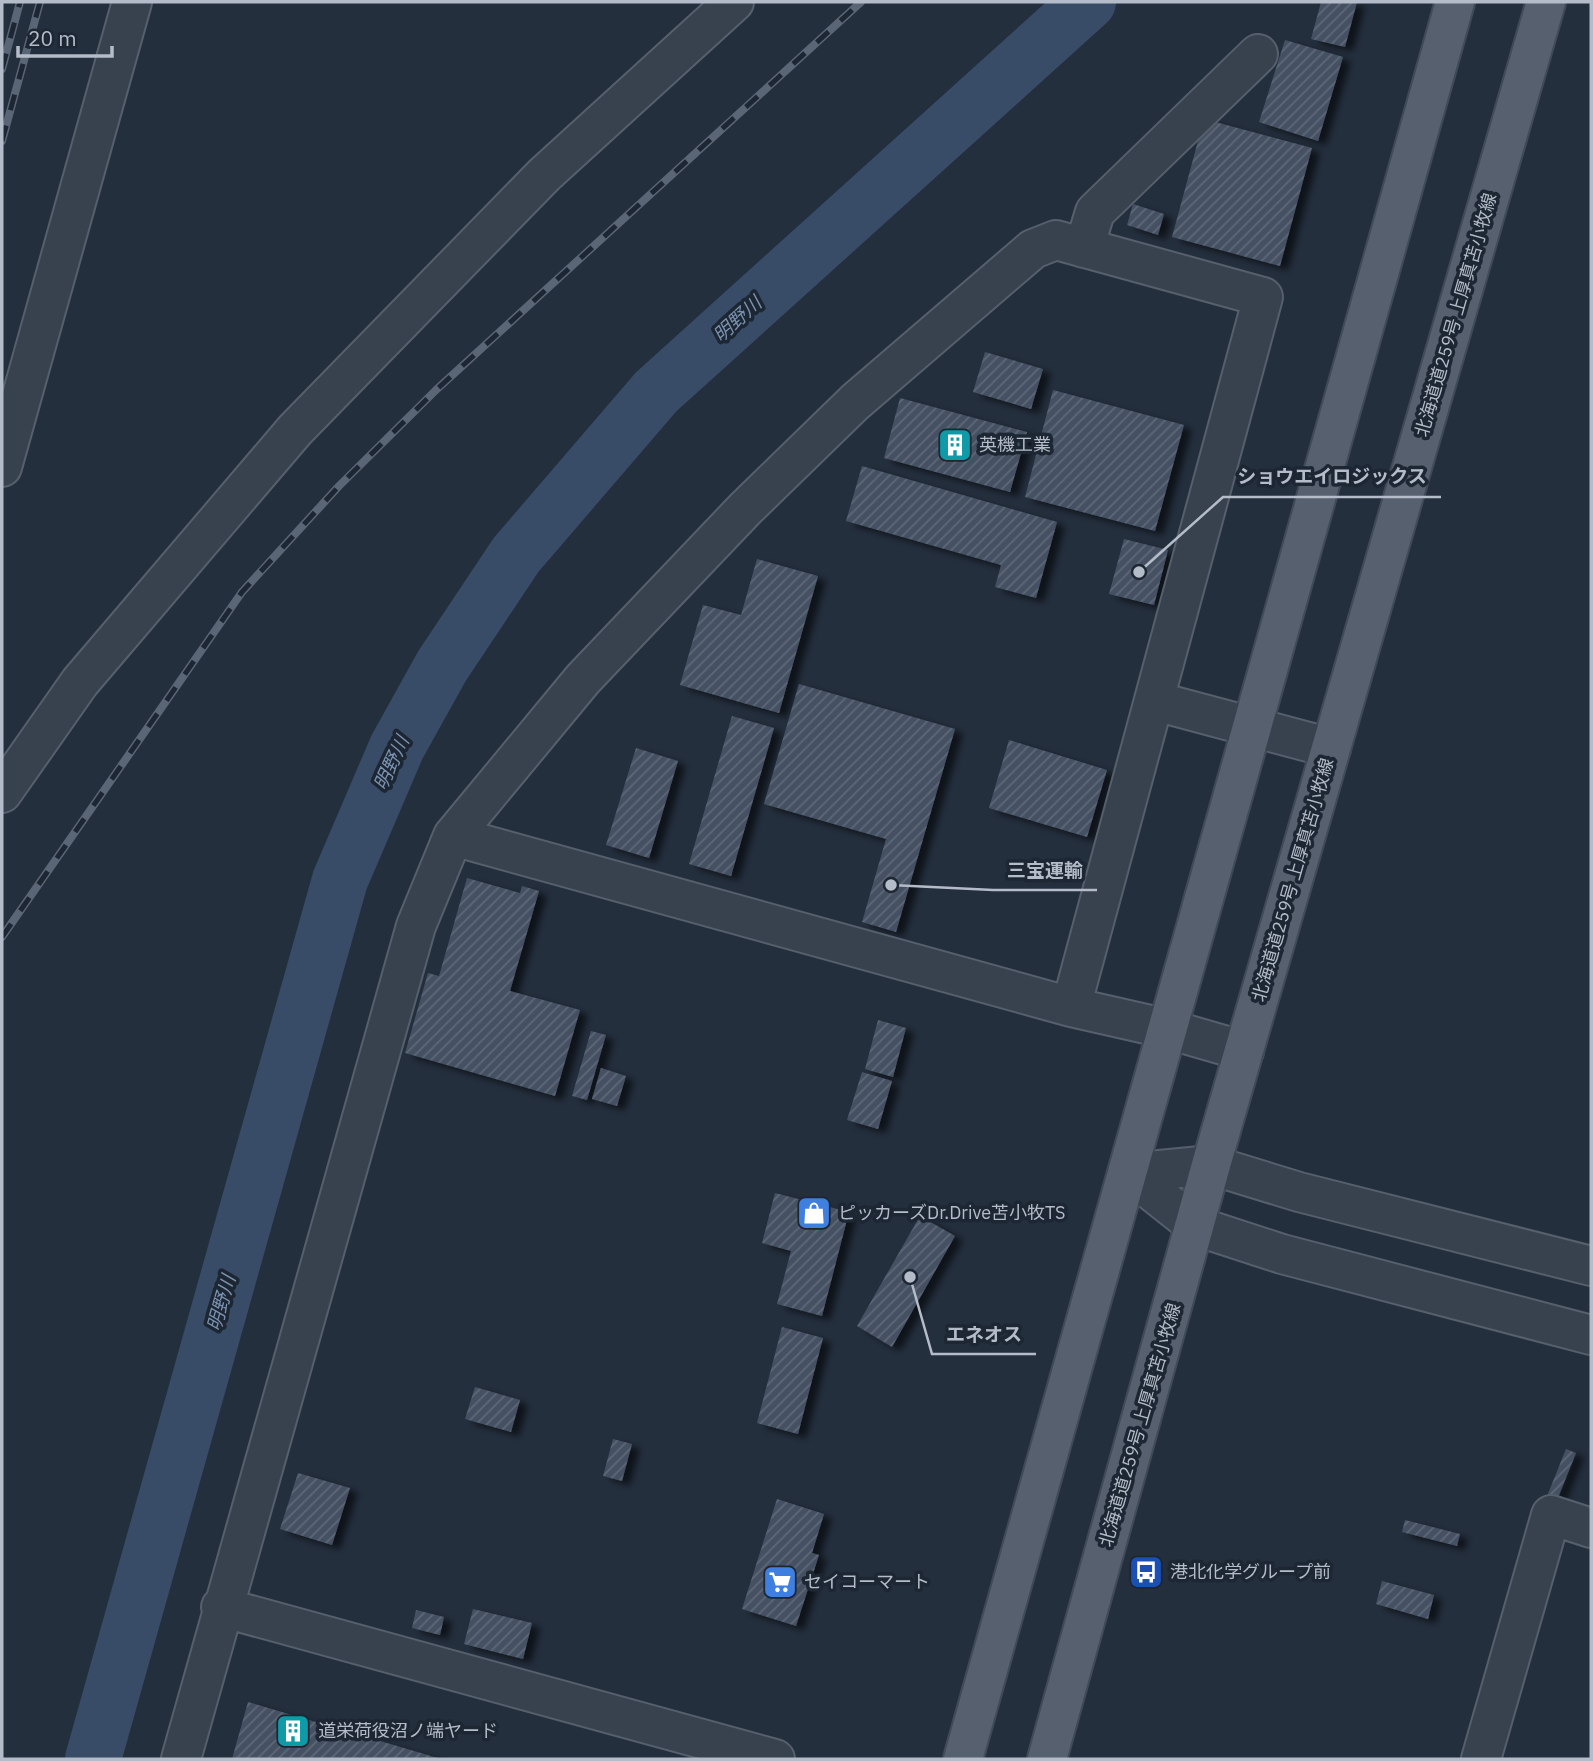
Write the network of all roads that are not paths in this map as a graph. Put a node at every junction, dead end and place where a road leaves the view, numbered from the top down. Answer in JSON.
{"nodes":[{"id":1,"x":132,"y":2,"type":"edge"},
{"id":2,"x":734,"y":2,"type":"edge"},
{"id":3,"x":1455,"y":2,"type":"edge"},
{"id":4,"x":1546,"y":2,"type":"edge"},
{"id":5,"x":1258,"y":54,"type":"dead end"},
{"id":6,"x":1084,"y":247,"type":"junction"},
{"id":7,"x":2,"y":467,"type":"edge"},
{"id":8,"x":1155,"y":701,"type":"junction"},
{"id":9,"x":1254,"y":728,"type":"junction"},
{"id":10,"x":1331,"y":748,"type":"junction"},
{"id":11,"x":2,"y":793,"type":"edge"},
{"id":12,"x":453,"y":836,"type":"junction"},
{"id":13,"x":1071,"y":1007,"type":"junction"},
{"id":14,"x":1168,"y":1029,"type":"junction"},
{"id":15,"x":1244,"y":1051,"type":"junction"},
{"id":16,"x":1211,"y":1165,"type":"junction"},
{"id":17,"x":1129,"y":1173,"type":"junction"},
{"id":18,"x":1196,"y":1226,"type":"junction"},
{"id":19,"x":1591,"y":1266,"type":"edge"},
{"id":20,"x":1591,"y":1335,"type":"edge"},
{"id":21,"x":1591,"y":1528,"type":"edge"},
{"id":22,"x":221,"y":1607,"type":"junction"},
{"id":23,"x":181,"y":1759,"type":"edge"},
{"id":24,"x":775,"y":1759,"type":"edge"},
{"id":25,"x":963,"y":1759,"type":"edge"},
{"id":26,"x":1047,"y":1759,"type":"edge"},
{"id":27,"x":1481,"y":1759,"type":"edge"}],
"edges":[{"from":1,"to":7,"type":"street"},
{"from":2,"to":11,"type":"street"},
{"from":3,"to":9,"type":"main road"},
{"from":4,"to":10,"type":"main road","name":"北海道道259号 上厚真苫小牧線"},
{"from":5,"to":6,"type":"street"},
{"from":6,"to":8,"type":"street"},
{"from":6,"to":12,"type":"street"},
{"from":8,"to":9,"type":"street"},
{"from":8,"to":13,"type":"street"},
{"from":9,"to":10,"type":"street"},
{"from":9,"to":14,"type":"main road"},
{"from":10,"to":15,"type":"main road","name":"北海道道259号 上厚真苫小牧線"},
{"from":12,"to":13,"type":"street"},
{"from":12,"to":22,"type":"street"},
{"from":13,"to":14,"type":"street"},
{"from":14,"to":15,"type":"street"},
{"from":14,"to":17,"type":"main road"},
{"from":15,"to":16,"type":"main road","name":"北海道道259号 上厚真苫小牧線"},
{"from":16,"to":17,"type":"street"},
{"from":16,"to":18,"type":"main road","name":"北海道道259号 上厚真苫小牧線"},
{"from":16,"to":19,"type":"street"},
{"from":17,"to":18,"type":"street"},
{"from":17,"to":25,"type":"main road"},
{"from":18,"to":20,"type":"street"},
{"from":18,"to":26,"type":"main road","name":"北海道道259号 上厚真苫小牧線"},
{"from":21,"to":27,"type":"street"},
{"from":22,"to":23,"type":"street"},
{"from":22,"to":24,"type":"street"}]}
